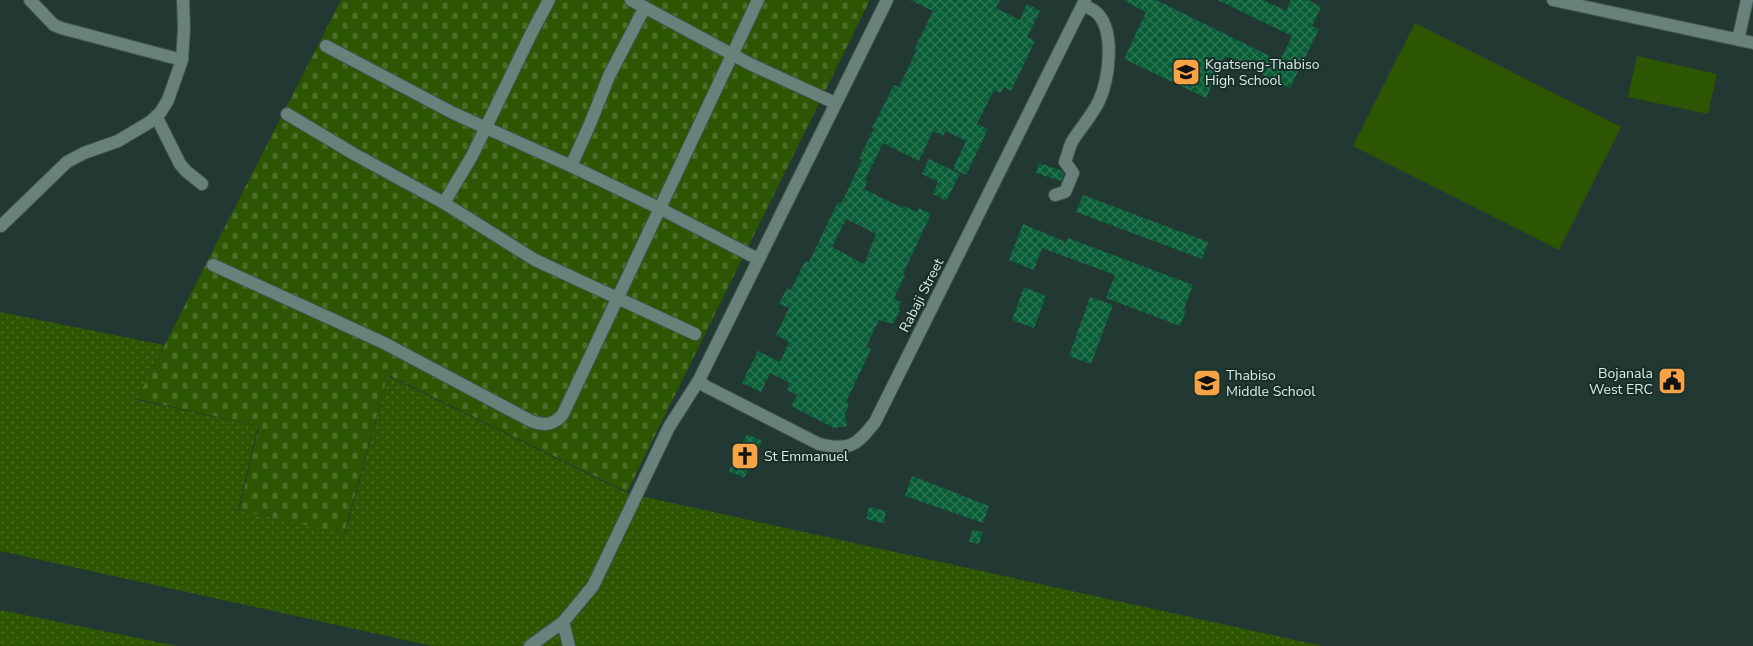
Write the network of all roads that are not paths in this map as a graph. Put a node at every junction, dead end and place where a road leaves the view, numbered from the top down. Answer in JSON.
{"nodes":[{"id":1,"x":30,"y":0,"type":"edge"},
{"id":2,"x":183,"y":0,"type":"edge"},
{"id":3,"x":549,"y":0,"type":"edge"},
{"id":4,"x":631,"y":0,"type":"edge"},
{"id":5,"x":758,"y":0,"type":"edge"},
{"id":6,"x":887,"y":0,"type":"edge"},
{"id":7,"x":1553,"y":0,"type":"edge"},
{"id":8,"x":1746,"y":0,"type":"edge"},
{"id":9,"x":1084,"y":2,"type":"edge"},
{"id":10,"x":1579,"y":3,"type":"edge"},
{"id":11,"x":645,"y":7,"type":"junction"},
{"id":12,"x":1738,"y":40,"type":"junction"},
{"id":13,"x":1753,"y":43,"type":"edge"},
{"id":14,"x":326,"y":46,"type":"dead end"},
{"id":15,"x":732,"y":54,"type":"junction"},
{"id":16,"x":182,"y":60,"type":"junction"},
{"id":17,"x":835,"y":103,"type":"junction"},
{"id":18,"x":287,"y":114,"type":"dead end"},
{"id":19,"x":156,"y":116,"type":"junction"},
{"id":20,"x":486,"y":128,"type":"junction"},
{"id":21,"x":571,"y":166,"type":"junction"},
{"id":22,"x":202,"y":184,"type":"dead end"},
{"id":23,"x":1054,"y":195,"type":"dead end"},
{"id":24,"x":444,"y":203,"type":"junction"},
{"id":25,"x":659,"y":208,"type":"junction"},
{"id":26,"x":1,"y":226,"type":"dead end"},
{"id":27,"x":758,"y":259,"type":"junction"},
{"id":28,"x":213,"y":265,"type":"dead end"},
{"id":29,"x":617,"y":297,"type":"junction"},
{"id":30,"x":696,"y":334,"type":"dead end"},
{"id":31,"x":699,"y":380,"type":"junction"},
{"id":32,"x":563,"y":622,"type":"junction"},
{"id":33,"x":530,"y":646,"type":"edge"},
{"id":34,"x":569,"y":646,"type":"edge"}],
"edges":[{"from":1,"to":16,"type":"street"},
{"from":2,"to":16,"type":"street"},
{"from":3,"to":20,"type":"street"},
{"from":4,"to":11,"type":"street"},
{"from":5,"to":15,"type":"street"},
{"from":6,"to":17,"type":"street"},
{"from":7,"to":10,"type":"street"},
{"from":8,"to":12,"type":"street"},
{"from":9,"to":23,"type":"street"},
{"from":9,"to":31,"type":"street","name":"Rabaji Street"},
{"from":10,"to":12,"type":"street"},
{"from":11,"to":15,"type":"street"},
{"from":11,"to":21,"type":"street"},
{"from":12,"to":13,"type":"street"},
{"from":14,"to":20,"type":"street"},
{"from":15,"to":17,"type":"street"},
{"from":15,"to":25,"type":"street"},
{"from":16,"to":19,"type":"street"},
{"from":17,"to":27,"type":"street"},
{"from":18,"to":24,"type":"street"},
{"from":19,"to":22,"type":"street"},
{"from":19,"to":26,"type":"street"},
{"from":20,"to":21,"type":"street"},
{"from":20,"to":24,"type":"street"},
{"from":21,"to":25,"type":"street"},
{"from":24,"to":29,"type":"street"},
{"from":25,"to":27,"type":"street"},
{"from":25,"to":29,"type":"street"},
{"from":27,"to":31,"type":"street"},
{"from":28,"to":29,"type":"street"},
{"from":29,"to":30,"type":"street"},
{"from":31,"to":32,"type":"street"},
{"from":32,"to":33,"type":"street"},
{"from":32,"to":34,"type":"street"}]}
